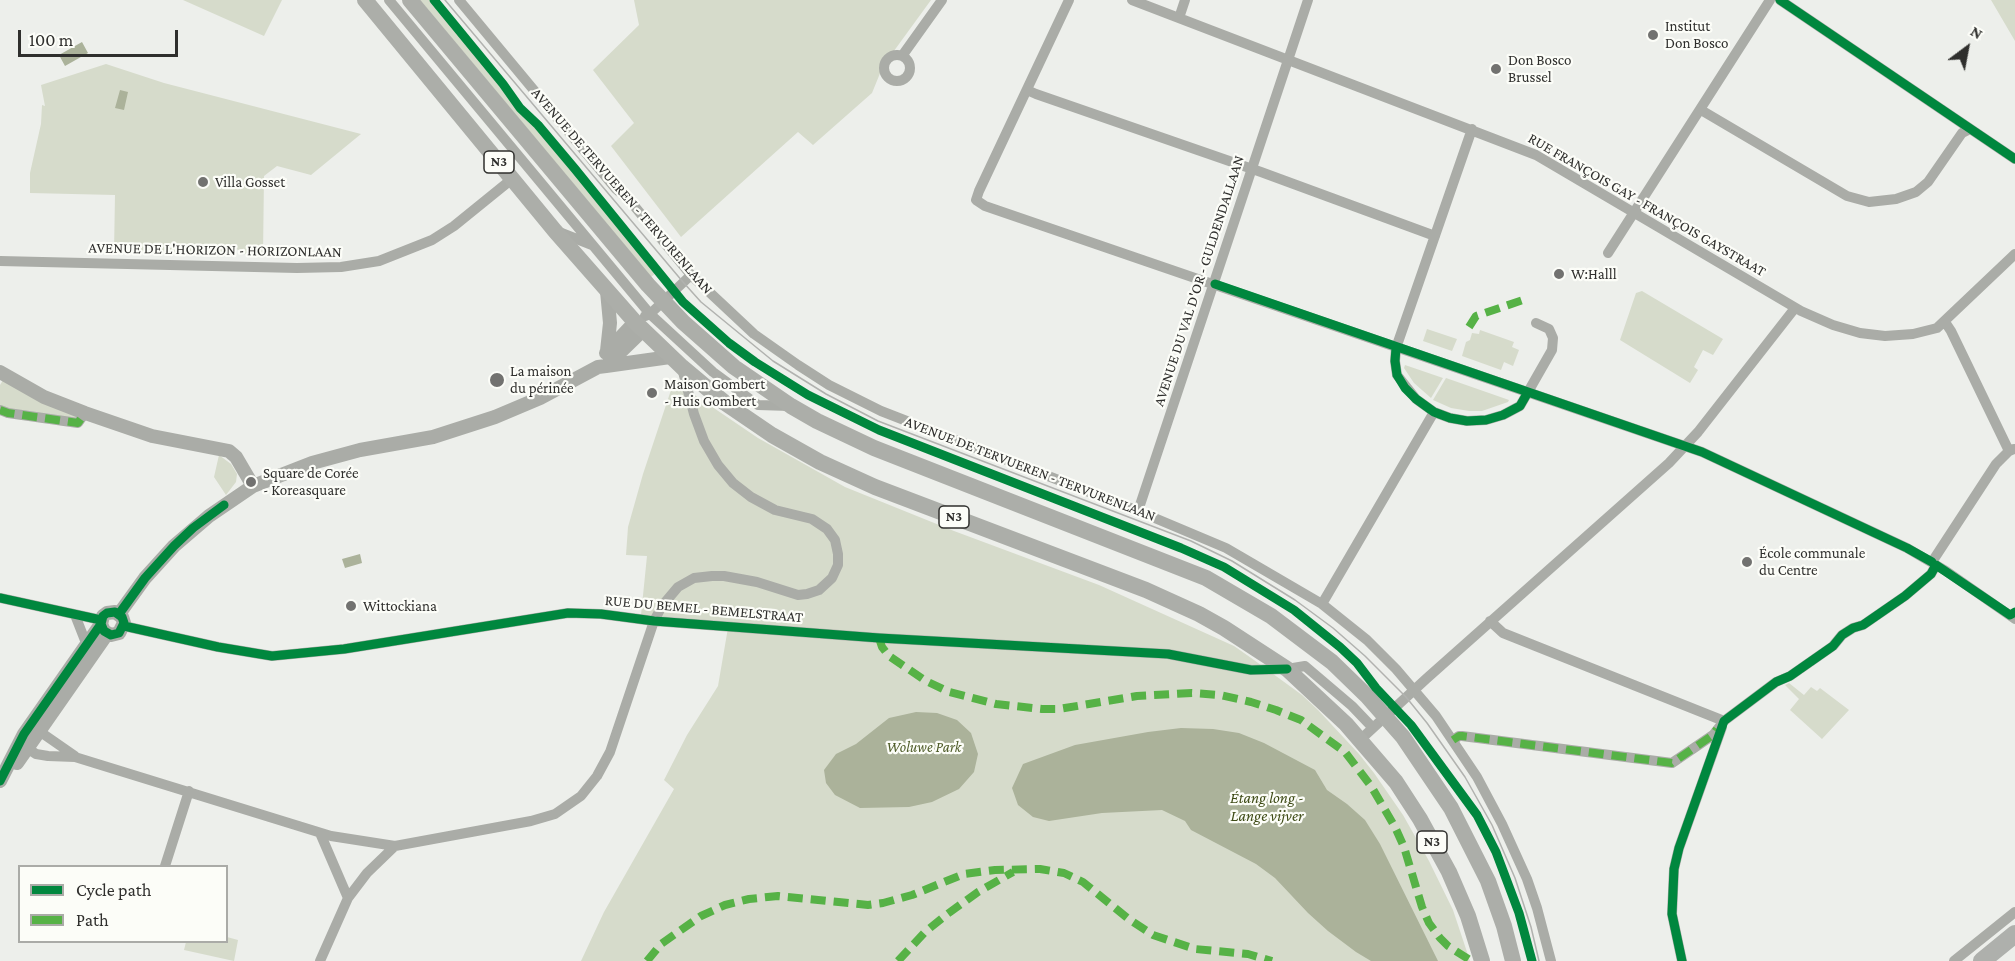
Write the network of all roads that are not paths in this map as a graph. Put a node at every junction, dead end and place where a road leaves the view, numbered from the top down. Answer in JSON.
{"nodes":[{"id":1,"x":365,"y":0,"type":"edge"},
{"id":2,"x":389,"y":0,"type":"edge"},
{"id":3,"x":410,"y":0,"type":"edge"},
{"id":4,"x":459,"y":0,"type":"edge"},
{"id":5,"x":942,"y":0,"type":"edge"},
{"id":6,"x":1069,"y":0,"type":"edge"},
{"id":7,"x":1132,"y":0,"type":"edge"},
{"id":8,"x":1185,"y":0,"type":"edge"},
{"id":9,"x":1308,"y":0,"type":"edge"},
{"id":10,"x":1770,"y":0,"type":"edge"},
{"id":11,"x":1780,"y":0,"type":"edge"},
{"id":12,"x":1179,"y":18,"type":"junction"},
{"id":13,"x":902,"y":56,"type":"dead end"},
{"id":14,"x":1288,"y":59,"type":"junction"},
{"id":15,"x":1027,"y":90,"type":"junction"},
{"id":16,"x":1701,"y":110,"type":"junction"},
{"id":17,"x":1472,"y":129,"type":"junction"},
{"id":18,"x":1970,"y":129,"type":"junction"},
{"id":19,"x":2015,"y":159,"type":"edge"},
{"id":20,"x":1252,"y":169,"type":"junction"},
{"id":21,"x":512,"y":179,"type":"junction"},
{"id":22,"x":1634,"y":212,"type":"junction"},
{"id":23,"x":555,"y":231,"type":"junction"},
{"id":24,"x":1435,"y":236,"type":"junction"},
{"id":25,"x":592,"y":245,"type":"junction"},
{"id":26,"x":1608,"y":253,"type":"dead end"},
{"id":27,"x":2015,"y":254,"type":"edge"},
{"id":28,"x":0,"y":261,"type":"edge"},
{"id":29,"x":691,"y":274,"type":"junction"},
{"id":30,"x":1215,"y":284,"type":"junction"},
{"id":31,"x":607,"y":291,"type":"junction"},
{"id":32,"x":663,"y":301,"type":"junction"},
{"id":33,"x":1795,"y":308,"type":"junction"},
{"id":34,"x":643,"y":322,"type":"junction"},
{"id":35,"x":1945,"y":322,"type":"junction"},
{"id":36,"x":1536,"y":324,"type":"dead end"},
{"id":37,"x":607,"y":347,"type":"junction"},
{"id":38,"x":1396,"y":348,"type":"junction"},
{"id":39,"x":676,"y":362,"type":"junction"},
{"id":40,"x":602,"y":367,"type":"junction"},
{"id":41,"x":1,"y":374,"type":"edge"},
{"id":42,"x":1528,"y":392,"type":"junction"},
{"id":43,"x":791,"y":405,"type":"junction"},
{"id":44,"x":0,"y":410,"type":"edge"},
{"id":45,"x":1434,"y":412,"type":"junction"},
{"id":46,"x":85,"y":413,"type":"junction"},
{"id":47,"x":1685,"y":446,"type":"junction"},
{"id":48,"x":2012,"y":450,"type":"edge"},
{"id":49,"x":253,"y":486,"type":"junction"},
{"id":50,"x":1138,"y":511,"type":"junction"},
{"id":51,"x":1934,"y":564,"type":"junction"},
{"id":52,"x":0,"y":598,"type":"edge"},
{"id":53,"x":1322,"y":604,"type":"junction"},
{"id":54,"x":75,"y":615,"type":"junction"},
{"id":55,"x":2013,"y":616,"type":"edge"},
{"id":56,"x":122,"y":620,"type":"junction"},
{"id":57,"x":654,"y":621,"type":"junction"},
{"id":58,"x":1491,"y":621,"type":"junction"},
{"id":59,"x":103,"y":626,"type":"junction"},
{"id":60,"x":86,"y":643,"type":"junction"},
{"id":61,"x":1287,"y":669,"type":"junction"},
{"id":62,"x":1414,"y":690,"type":"junction"},
{"id":63,"x":1724,"y":721,"type":"junction"},
{"id":64,"x":1373,"y":728,"type":"junction"},
{"id":65,"x":32,"y":732,"type":"junction"},
{"id":66,"x":1453,"y":740,"type":"junction"},
{"id":67,"x":27,"y":748,"type":"junction"},
{"id":68,"x":75,"y":757,"type":"junction"},
{"id":69,"x":2,"y":772,"type":"edge"},
{"id":70,"x":0,"y":787,"type":"edge"},
{"id":71,"x":189,"y":791,"type":"junction"},
{"id":72,"x":320,"y":832,"type":"junction"},
{"id":73,"x":395,"y":846,"type":"junction"},
{"id":74,"x":166,"y":865,"type":"edge"},
{"id":75,"x":348,"y":898,"type":"junction"},
{"id":76,"x":2015,"y":912,"type":"edge"},
{"id":77,"x":2015,"y":934,"type":"edge"},
{"id":78,"x":2015,"y":948,"type":"edge"},
{"id":79,"x":320,"y":961,"type":"edge"},
{"id":80,"x":1482,"y":961,"type":"edge"},
{"id":81,"x":1513,"y":961,"type":"edge"},
{"id":82,"x":1551,"y":961,"type":"edge"},
{"id":83,"x":1682,"y":961,"type":"edge"},
{"id":84,"x":1954,"y":961,"type":"edge"},
{"id":85,"x":1982,"y":961,"type":"edge"},
{"id":86,"x":1999,"y":961,"type":"edge"}],
"edges":[{"from":1,"to":21,"type":"main road","number":"N3"},
{"from":2,"to":25,"type":"street"},
{"from":3,"to":32,"type":"main road","number":"N3"},
{"from":4,"to":29,"type":"street","name":"AVENUE DE TERVUEREN - TERVURENLAAN"},
{"from":5,"to":13,"type":"street"},
{"from":6,"to":15,"type":"street"},
{"from":7,"to":12,"type":"street","name":"RUE FRANÇOIS GAY - FRANÇOIS GAYSTRAAT"},
{"from":8,"to":12,"type":"street"},
{"from":9,"to":14,"type":"street","name":"AVENUE DU VAL D'OR - GULDENDALLAAN"},
{"from":10,"to":16,"type":"street"},
{"from":11,"to":18,"type":"street"},
{"from":12,"to":14,"type":"street","name":"RUE FRANÇOIS GAY - FRANÇOIS GAYSTRAAT"},
{"from":14,"to":17,"type":"street","name":"RUE FRANÇOIS GAY - FRANÇOIS GAYSTRAAT"},
{"from":14,"to":20,"type":"street","name":"AVENUE DU VAL D'OR - GULDENDALLAAN"},
{"from":15,"to":20,"type":"street"},
{"from":15,"to":30,"type":"street"},
{"from":16,"to":18,"type":"street"},
{"from":16,"to":22,"type":"street"},
{"from":17,"to":22,"type":"street","name":"RUE FRANÇOIS GAY - FRANÇOIS GAYSTRAAT"},
{"from":17,"to":24,"type":"street"},
{"from":18,"to":19,"type":"street"},
{"from":20,"to":24,"type":"street"},
{"from":20,"to":30,"type":"street","name":"AVENUE DU VAL D'OR - GULDENDALLAAN"},
{"from":21,"to":23,"type":"main road","number":"N3"},
{"from":21,"to":28,"type":"street","name":"AVENUE DE L'HORIZON - HORIZONLAAN"},
{"from":22,"to":26,"type":"street"},
{"from":22,"to":33,"type":"street","name":"RUE FRANÇOIS GAY - FRANÇOIS GAYSTRAAT"},
{"from":23,"to":25,"type":"street"},
{"from":23,"to":31,"type":"main road","number":"N3"},
{"from":24,"to":38,"type":"street"},
{"from":25,"to":34,"type":"street"},
{"from":27,"to":35,"type":"street"},
{"from":29,"to":32,"type":"street"},
{"from":29,"to":50,"type":"street","name":"AVENUE DE TERVUEREN - TERVURENLAAN"},
{"from":30,"to":38,"type":"street"},
{"from":30,"to":50,"type":"street","name":"AVENUE DU VAL D'OR - GULDENDALLAAN"},
{"from":31,"to":34,"type":"main road","number":"N3"},
{"from":31,"to":37,"type":"street"},
{"from":32,"to":34,"type":"street"},
{"from":32,"to":43,"type":"main road","number":"N3"},
{"from":33,"to":35,"type":"street","name":"RUE FRANÇOIS GAY - FRANÇOIS GAYSTRAAT"},
{"from":33,"to":47,"type":"street"},
{"from":34,"to":37,"type":"street"},
{"from":34,"to":39,"type":"main road","number":"N3"},
{"from":34,"to":40,"type":"street"},
{"from":34,"to":43,"type":"street"},
{"from":35,"to":48,"type":"street"},
{"from":36,"to":42,"type":"street"},
{"from":37,"to":40,"type":"street"},
{"from":38,"to":42,"type":"street"},
{"from":38,"to":45,"type":"street"},
{"from":39,"to":40,"type":"street"},
{"from":39,"to":57,"type":"street"},
{"from":39,"to":61,"type":"main road","number":"N3"},
{"from":40,"to":49,"type":"street"},
{"from":41,"to":46,"type":"street"},
{"from":42,"to":45,"type":"street"},
{"from":42,"to":47,"type":"street"},
{"from":43,"to":64,"type":"main road","number":"N3"},
{"from":44,"to":46,"type":"street"},
{"from":45,"to":53,"type":"street"},
{"from":46,"to":49,"type":"street"},
{"from":47,"to":51,"type":"street"},
{"from":47,"to":58,"type":"street"},
{"from":48,"to":51,"type":"street"},
{"from":49,"to":56,"type":"street"},
{"from":50,"to":53,"type":"street","name":"AVENUE DE TERVUEREN - TERVURENLAAN"},
{"from":51,"to":55,"type":"street"},
{"from":51,"to":63,"type":"street"},
{"from":52,"to":54,"type":"street"},
{"from":53,"to":62,"type":"street","name":"AVENUE DE TERVUEREN - TERVURENLAAN"},
{"from":54,"to":59,"type":"street"},
{"from":54,"to":60,"type":"street"},
{"from":56,"to":57,"type":"street","name":"RUE DU BEMEL - BEMELSTRAAT"},
{"from":56,"to":59,"type":"street"},
{"from":56,"to":59,"type":"street"},
{"from":57,"to":61,"type":"street","name":"RUE DU BEMEL - BEMELSTRAAT"},
{"from":57,"to":73,"type":"street"},
{"from":58,"to":62,"type":"street"},
{"from":58,"to":63,"type":"street"},
{"from":59,"to":60,"type":"street"},
{"from":59,"to":65,"type":"street"},
{"from":60,"to":65,"type":"street"},
{"from":61,"to":64,"type":"main road","number":"N3"},
{"from":62,"to":64,"type":"street"},
{"from":62,"to":66,"type":"street","name":"AVENUE DE TERVUEREN - TERVURENLAAN"},
{"from":63,"to":66,"type":"street"},
{"from":63,"to":83,"type":"street"},
{"from":64,"to":80,"type":"main road","number":"N3"},
{"from":64,"to":81,"type":"main road","number":"N3"},
{"from":65,"to":67,"type":"street"},
{"from":65,"to":68,"type":"street"},
{"from":65,"to":69,"type":"street"},
{"from":66,"to":82,"type":"street","name":"AVENUE DE TERVUEREN - TERVURENLAAN"},
{"from":67,"to":68,"type":"street"},
{"from":67,"to":70,"type":"street"},
{"from":68,"to":71,"type":"street"},
{"from":71,"to":72,"type":"street"},
{"from":71,"to":74,"type":"street"},
{"from":72,"to":73,"type":"street"},
{"from":72,"to":75,"type":"street"},
{"from":73,"to":75,"type":"street"},
{"from":75,"to":79,"type":"street"},
{"from":76,"to":84,"type":"street"},
{"from":77,"to":85,"type":"highway"},
{"from":78,"to":86,"type":"highway"}]}
